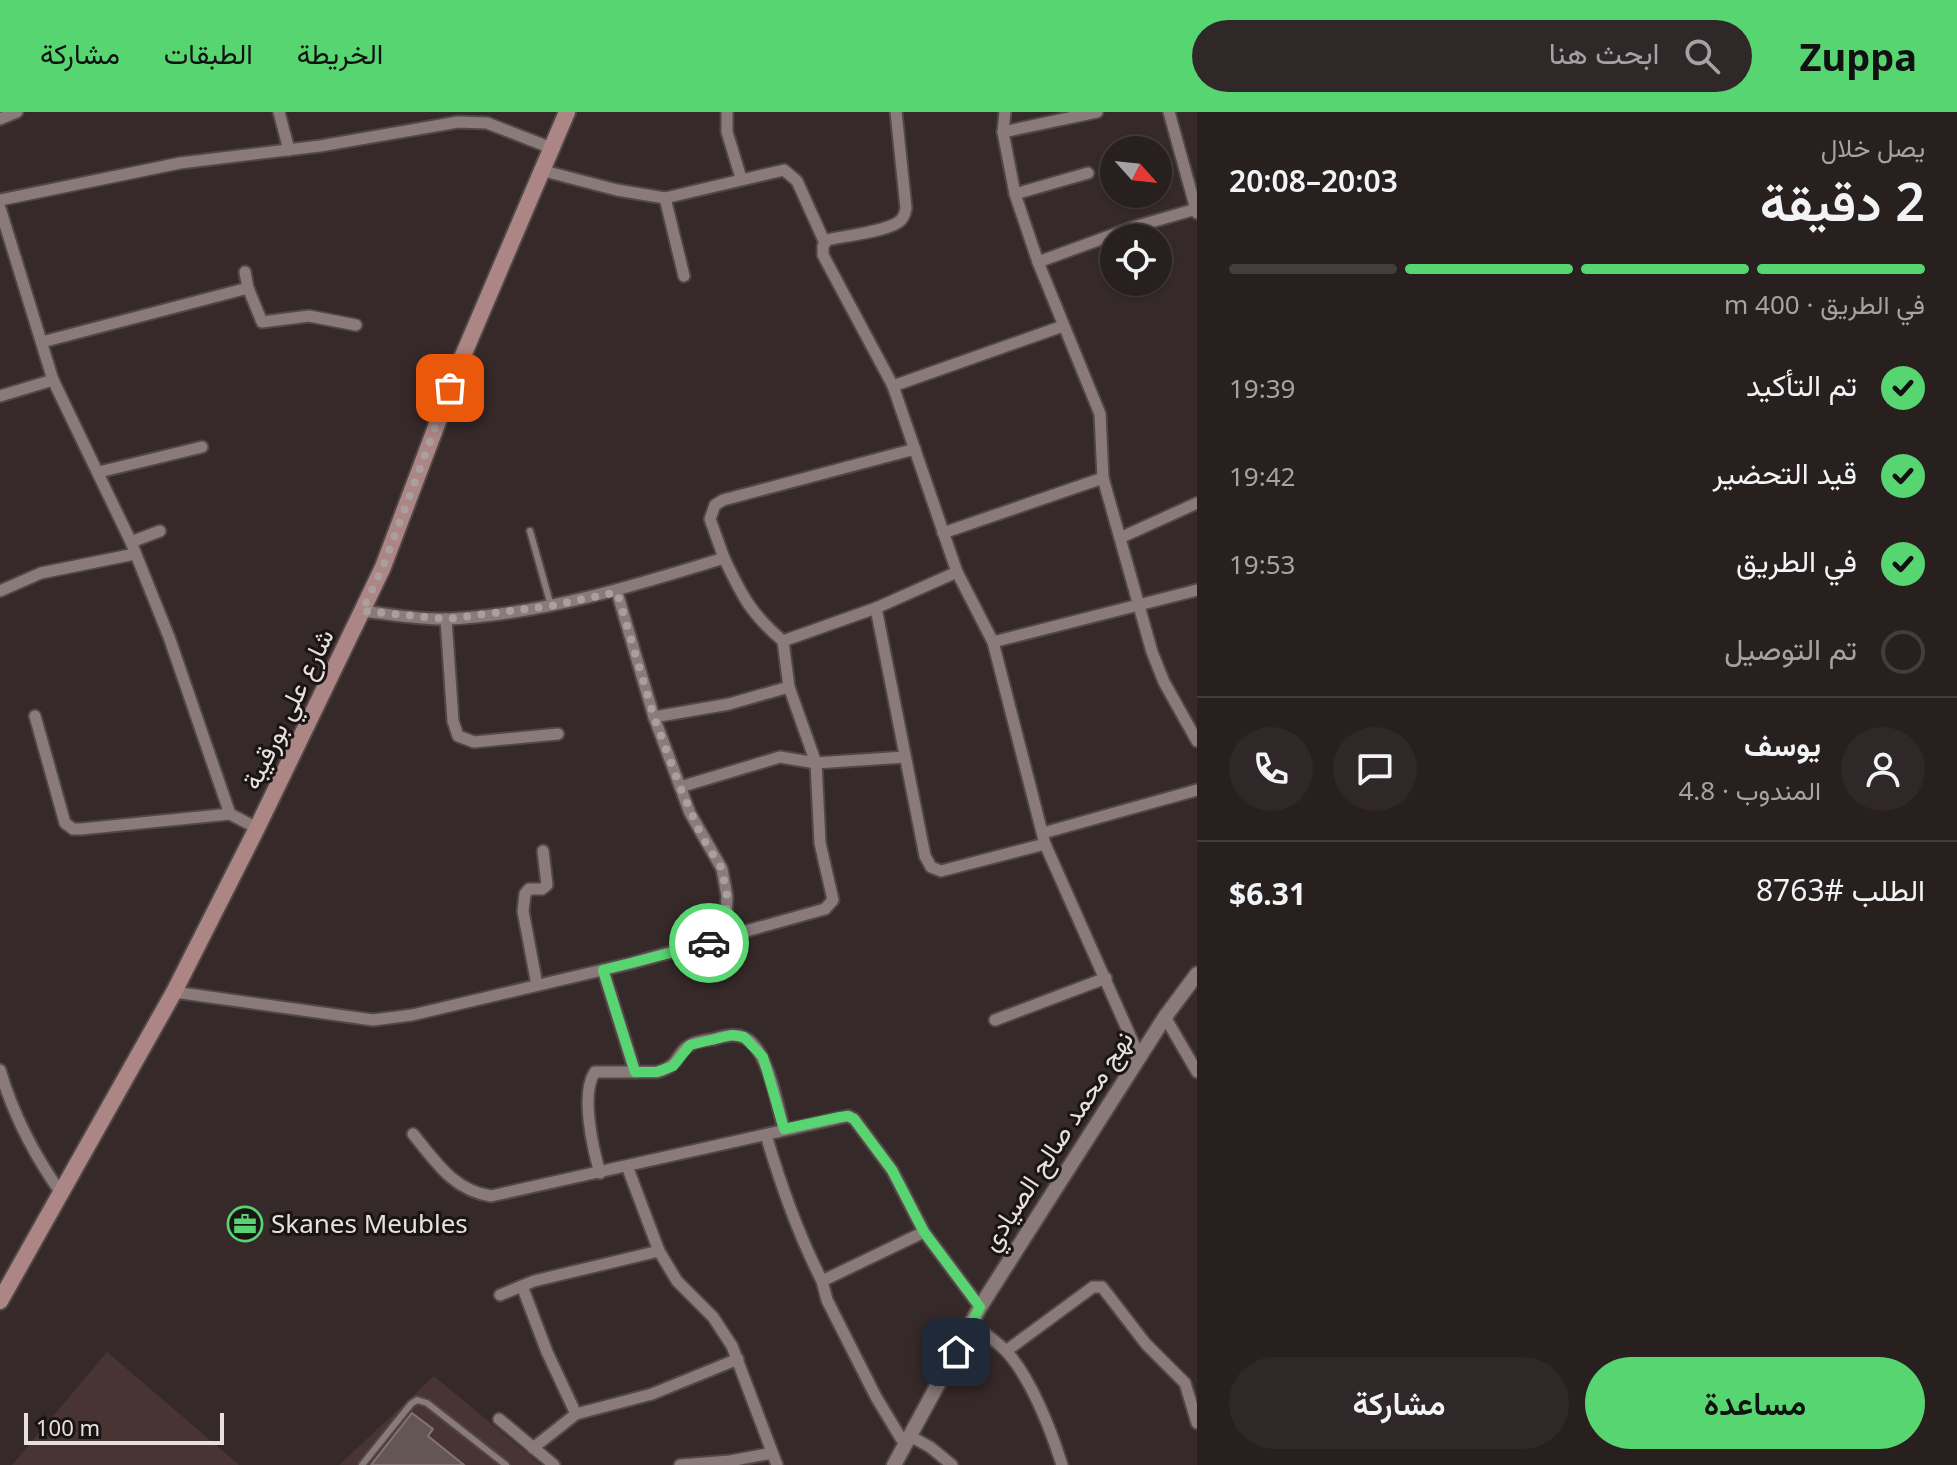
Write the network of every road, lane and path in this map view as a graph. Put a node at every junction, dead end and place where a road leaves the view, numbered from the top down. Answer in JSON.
{"nodes":[{"id":1,"x":17,"y":112,"type":"edge"},
{"id":2,"x":279,"y":112,"type":"edge"},
{"id":3,"x":567,"y":112,"type":"edge"},
{"id":4,"x":727,"y":112,"type":"edge"},
{"id":5,"x":896,"y":112,"type":"edge"},
{"id":6,"x":1005,"y":112,"type":"edge"},
{"id":7,"x":1097,"y":112,"type":"edge"},
{"id":8,"x":1169,"y":112,"type":"edge"},
{"id":9,"x":0,"y":119,"type":"edge"},
{"id":10,"x":1003,"y":132,"type":"junction"},
{"id":11,"x":554,"y":149,"type":"junction"},
{"id":12,"x":289,"y":150,"type":"junction"},
{"id":13,"x":544,"y":171,"type":"junction"},
{"id":14,"x":1088,"y":173,"type":"dead end"},
{"id":15,"x":741,"y":178,"type":"junction"},
{"id":16,"x":1015,"y":194,"type":"junction"},
{"id":17,"x":665,"y":198,"type":"junction"},
{"id":18,"x":0,"y":200,"type":"edge"},
{"id":19,"x":0,"y":208,"type":"edge"},
{"id":20,"x":1196,"y":211,"type":"edge"},
{"id":21,"x":825,"y":243,"type":"junction"},
{"id":22,"x":1038,"y":262,"type":"junction"},
{"id":23,"x":245,"y":272,"type":"dead end"},
{"id":24,"x":684,"y":276,"type":"dead end"},
{"id":25,"x":248,"y":288,"type":"junction"},
{"id":26,"x":356,"y":325,"type":"dead end"},
{"id":27,"x":1063,"y":326,"type":"junction"},
{"id":28,"x":42,"y":342,"type":"junction"},
{"id":29,"x":53,"y":380,"type":"junction"},
{"id":30,"x":893,"y":386,"type":"junction"},
{"id":31,"x":0,"y":396,"type":"edge"},
{"id":32,"x":202,"y":447,"type":"dead end"},
{"id":33,"x":915,"y":449,"type":"junction"},
{"id":34,"x":99,"y":472,"type":"junction"},
{"id":35,"x":1103,"y":478,"type":"junction"},
{"id":36,"x":1197,"y":503,"type":"edge"},
{"id":37,"x":160,"y":531,"type":"dead end"},
{"id":38,"x":530,"y":531,"type":"dead end"},
{"id":39,"x":943,"y":533,"type":"junction"},
{"id":40,"x":1122,"y":537,"type":"junction"},
{"id":41,"x":131,"y":542,"type":"junction"},
{"id":42,"x":135,"y":554,"type":"junction"},
{"id":43,"x":724,"y":558,"type":"junction"},
{"id":44,"x":957,"y":572,"type":"junction"},
{"id":45,"x":1197,"y":590,"type":"edge"},
{"id":46,"x":0,"y":591,"type":"edge"},
{"id":47,"x":617,"y":592,"type":"junction"},
{"id":48,"x":1140,"y":604,"type":"junction"},
{"id":49,"x":551,"y":606,"type":"junction"},
{"id":50,"x":876,"y":608,"type":"junction"},
{"id":51,"x":362,"y":611,"type":"junction"},
{"id":52,"x":446,"y":619,"type":"junction"},
{"id":53,"x":783,"y":641,"type":"junction"},
{"id":54,"x":993,"y":642,"type":"junction"},
{"id":55,"x":789,"y":687,"type":"junction"},
{"id":56,"x":35,"y":716,"type":"dead end"},
{"id":57,"x":654,"y":717,"type":"junction"},
{"id":58,"x":558,"y":734,"type":"dead end"},
{"id":59,"x":1197,"y":741,"type":"edge"},
{"id":60,"x":905,"y":757,"type":"junction"},
{"id":61,"x":816,"y":763,"type":"junction"},
{"id":62,"x":680,"y":787,"type":"junction"},
{"id":63,"x":1197,"y":790,"type":"edge"},
{"id":64,"x":230,"y":814,"type":"junction"},
{"id":65,"x":257,"y":828,"type":"junction"},
{"id":66,"x":1044,"y":839,"type":"junction"},
{"id":67,"x":543,"y":851,"type":"dead end"},
{"id":68,"x":719,"y":941,"type":"junction"},
{"id":69,"x":603,"y":970,"type":"junction"},
{"id":70,"x":1197,"y":974,"type":"edge"},
{"id":71,"x":1106,"y":978,"type":"junction"},
{"id":72,"x":537,"y":985,"type":"junction"},
{"id":73,"x":174,"y":992,"type":"junction"},
{"id":74,"x":1165,"y":1017,"type":"junction"},
{"id":75,"x":995,"y":1020,"type":"dead end"},
{"id":76,"x":1140,"y":1058,"type":"junction"},
{"id":77,"x":0,"y":1070,"type":"edge"},
{"id":78,"x":635,"y":1072,"type":"junction"},
{"id":79,"x":1197,"y":1072,"type":"edge"},
{"id":80,"x":784,"y":1129,"type":"junction"},
{"id":81,"x":413,"y":1134,"type":"dead end"},
{"id":82,"x":766,"y":1135,"type":"junction"},
{"id":83,"x":627,"y":1166,"type":"junction"},
{"id":84,"x":600,"y":1173,"type":"junction"},
{"id":85,"x":61,"y":1193,"type":"junction"},
{"id":86,"x":924,"y":1232,"type":"junction"},
{"id":87,"x":659,"y":1251,"type":"junction"},
{"id":88,"x":822,"y":1281,"type":"junction"},
{"id":89,"x":522,"y":1286,"type":"junction"},
{"id":90,"x":500,"y":1295,"type":"dead end"},
{"id":91,"x":0,"y":1301,"type":"edge"},
{"id":92,"x":980,"y":1307,"type":"junction"},
{"id":93,"x":971,"y":1324,"type":"junction"},
{"id":94,"x":1006,"y":1351,"type":"junction"},
{"id":95,"x":738,"y":1359,"type":"junction"},
{"id":96,"x":1191,"y":1381,"type":"edge"},
{"id":97,"x":576,"y":1414,"type":"junction"},
{"id":98,"x":499,"y":1419,"type":"dead end"},
{"id":99,"x":1197,"y":1423,"type":"edge"},
{"id":100,"x":907,"y":1440,"type":"junction"},
{"id":101,"x":533,"y":1448,"type":"junction"},
{"id":102,"x":772,"y":1453,"type":"junction"},
{"id":103,"x":362,"y":1465,"type":"edge"},
{"id":104,"x":506,"y":1465,"type":"edge"},
{"id":105,"x":554,"y":1465,"type":"edge"},
{"id":106,"x":680,"y":1465,"type":"edge"},
{"id":107,"x":777,"y":1465,"type":"edge"},
{"id":108,"x":894,"y":1465,"type":"edge"},
{"id":109,"x":952,"y":1465,"type":"edge"},
{"id":110,"x":1062,"y":1465,"type":"edge"}],
"edges":[{"from":1,"to":9,"type":"street"},
{"from":2,"to":12,"type":"street"},
{"from":3,"to":11,"type":"main road","name":"شارع علي بورقيبة"},
{"from":4,"to":15,"type":"street"},
{"from":5,"to":21,"type":"street"},
{"from":6,"to":10,"type":"street"},
{"from":7,"to":10,"type":"street"},
{"from":8,"to":20,"type":"street"},
{"from":10,"to":16,"type":"street"},
{"from":11,"to":12,"type":"street"},
{"from":11,"to":13,"type":"main road","name":"شارع علي بورقيبة"},
{"from":12,"to":18,"type":"street"},
{"from":13,"to":17,"type":"street"},
{"from":13,"to":51,"type":"main road","name":"شارع علي بورقيبة"},
{"from":14,"to":16,"type":"street"},
{"from":15,"to":17,"type":"street"},
{"from":15,"to":21,"type":"street"},
{"from":16,"to":22,"type":"street"},
{"from":17,"to":24,"type":"street"},
{"from":19,"to":28,"type":"street"},
{"from":20,"to":22,"type":"street"},
{"from":21,"to":30,"type":"street"},
{"from":22,"to":27,"type":"street"},
{"from":23,"to":25,"type":"street"},
{"from":25,"to":26,"type":"street"},
{"from":25,"to":28,"type":"street"},
{"from":27,"to":30,"type":"street"},
{"from":27,"to":35,"type":"street"},
{"from":28,"to":29,"type":"street"},
{"from":29,"to":31,"type":"street"},
{"from":29,"to":34,"type":"street"},
{"from":30,"to":33,"type":"street"},
{"from":32,"to":34,"type":"street"},
{"from":33,"to":39,"type":"street"},
{"from":33,"to":43,"type":"street"},
{"from":34,"to":41,"type":"street"},
{"from":35,"to":39,"type":"street"},
{"from":35,"to":40,"type":"street"},
{"from":36,"to":40,"type":"street"},
{"from":37,"to":41,"type":"street"},
{"from":38,"to":49,"type":"lane"},
{"from":39,"to":44,"type":"street"},
{"from":40,"to":48,"type":"street"},
{"from":41,"to":42,"type":"street"},
{"from":42,"to":46,"type":"street"},
{"from":42,"to":64,"type":"street"},
{"from":43,"to":47,"type":"street"},
{"from":43,"to":53,"type":"street"},
{"from":44,"to":50,"type":"street"},
{"from":44,"to":54,"type":"street"},
{"from":45,"to":48,"type":"street"},
{"from":47,"to":49,"type":"street"},
{"from":47,"to":57,"type":"street"},
{"from":48,"to":54,"type":"street"},
{"from":48,"to":59,"type":"street"},
{"from":49,"to":52,"type":"street"},
{"from":50,"to":53,"type":"street"},
{"from":50,"to":60,"type":"street"},
{"from":51,"to":52,"type":"street"},
{"from":51,"to":65,"type":"main road","name":"شارع علي بورقيبة"},
{"from":52,"to":58,"type":"street"},
{"from":53,"to":55,"type":"street"},
{"from":54,"to":66,"type":"street"},
{"from":55,"to":57,"type":"street"},
{"from":55,"to":61,"type":"street"},
{"from":56,"to":64,"type":"street"},
{"from":57,"to":62,"type":"street"},
{"from":60,"to":61,"type":"street"},
{"from":60,"to":66,"type":"street"},
{"from":61,"to":62,"type":"street"},
{"from":61,"to":68,"type":"street"},
{"from":62,"to":68,"type":"street"},
{"from":63,"to":66,"type":"street"},
{"from":64,"to":65,"type":"street"},
{"from":65,"to":73,"type":"main road","name":"شارع علي بورقيبة"},
{"from":66,"to":71,"type":"street"},
{"from":67,"to":72,"type":"street"},
{"from":68,"to":69,"type":"street"},
{"from":69,"to":72,"type":"street"},
{"from":69,"to":78,"type":"street"},
{"from":70,"to":74,"type":"street","name":"نهج محمد صالح الصيادي"},
{"from":71,"to":75,"type":"street"},
{"from":71,"to":76,"type":"street"},
{"from":72,"to":73,"type":"street"},
{"from":73,"to":85,"type":"main road","name":"شارع علي بورقيبة"},
{"from":74,"to":76,"type":"street","name":"نهج محمد صالح الصيادي"},
{"from":74,"to":79,"type":"street"},
{"from":76,"to":92,"type":"street","name":"نهج محمد صالح الصيادي"},
{"from":77,"to":85,"type":"street"},
{"from":78,"to":80,"type":"street"},
{"from":78,"to":84,"type":"street"},
{"from":80,"to":82,"type":"street"},
{"from":80,"to":86,"type":"street"},
{"from":81,"to":84,"type":"street"},
{"from":82,"to":83,"type":"street"},
{"from":82,"to":88,"type":"street"},
{"from":83,"to":84,"type":"street"},
{"from":83,"to":87,"type":"street"},
{"from":85,"to":91,"type":"main road","name":"شارع علي بورقيبة"},
{"from":86,"to":88,"type":"street"},
{"from":86,"to":92,"type":"street"},
{"from":87,"to":89,"type":"street"},
{"from":87,"to":95,"type":"street"},
{"from":88,"to":100,"type":"street"},
{"from":89,"to":90,"type":"street"},
{"from":89,"to":97,"type":"street"},
{"from":92,"to":93,"type":"street","name":"نهج محمد صالح الصيادي"},
{"from":93,"to":94,"type":"street"},
{"from":93,"to":100,"type":"street","name":"نهج محمد صالح الصيادي"},
{"from":94,"to":96,"type":"street"},
{"from":94,"to":110,"type":"street"},
{"from":95,"to":97,"type":"street"},
{"from":95,"to":102,"type":"street"},
{"from":96,"to":99,"type":"street"},
{"from":97,"to":101,"type":"street"},
{"from":98,"to":101,"type":"street"},
{"from":100,"to":108,"type":"street","name":"نهج محمد صالح الصيادي"},
{"from":100,"to":109,"type":"street"},
{"from":101,"to":105,"type":"street"},
{"from":102,"to":106,"type":"street"},
{"from":102,"to":107,"type":"street"},
{"from":103,"to":104,"type":"lane"}]}
